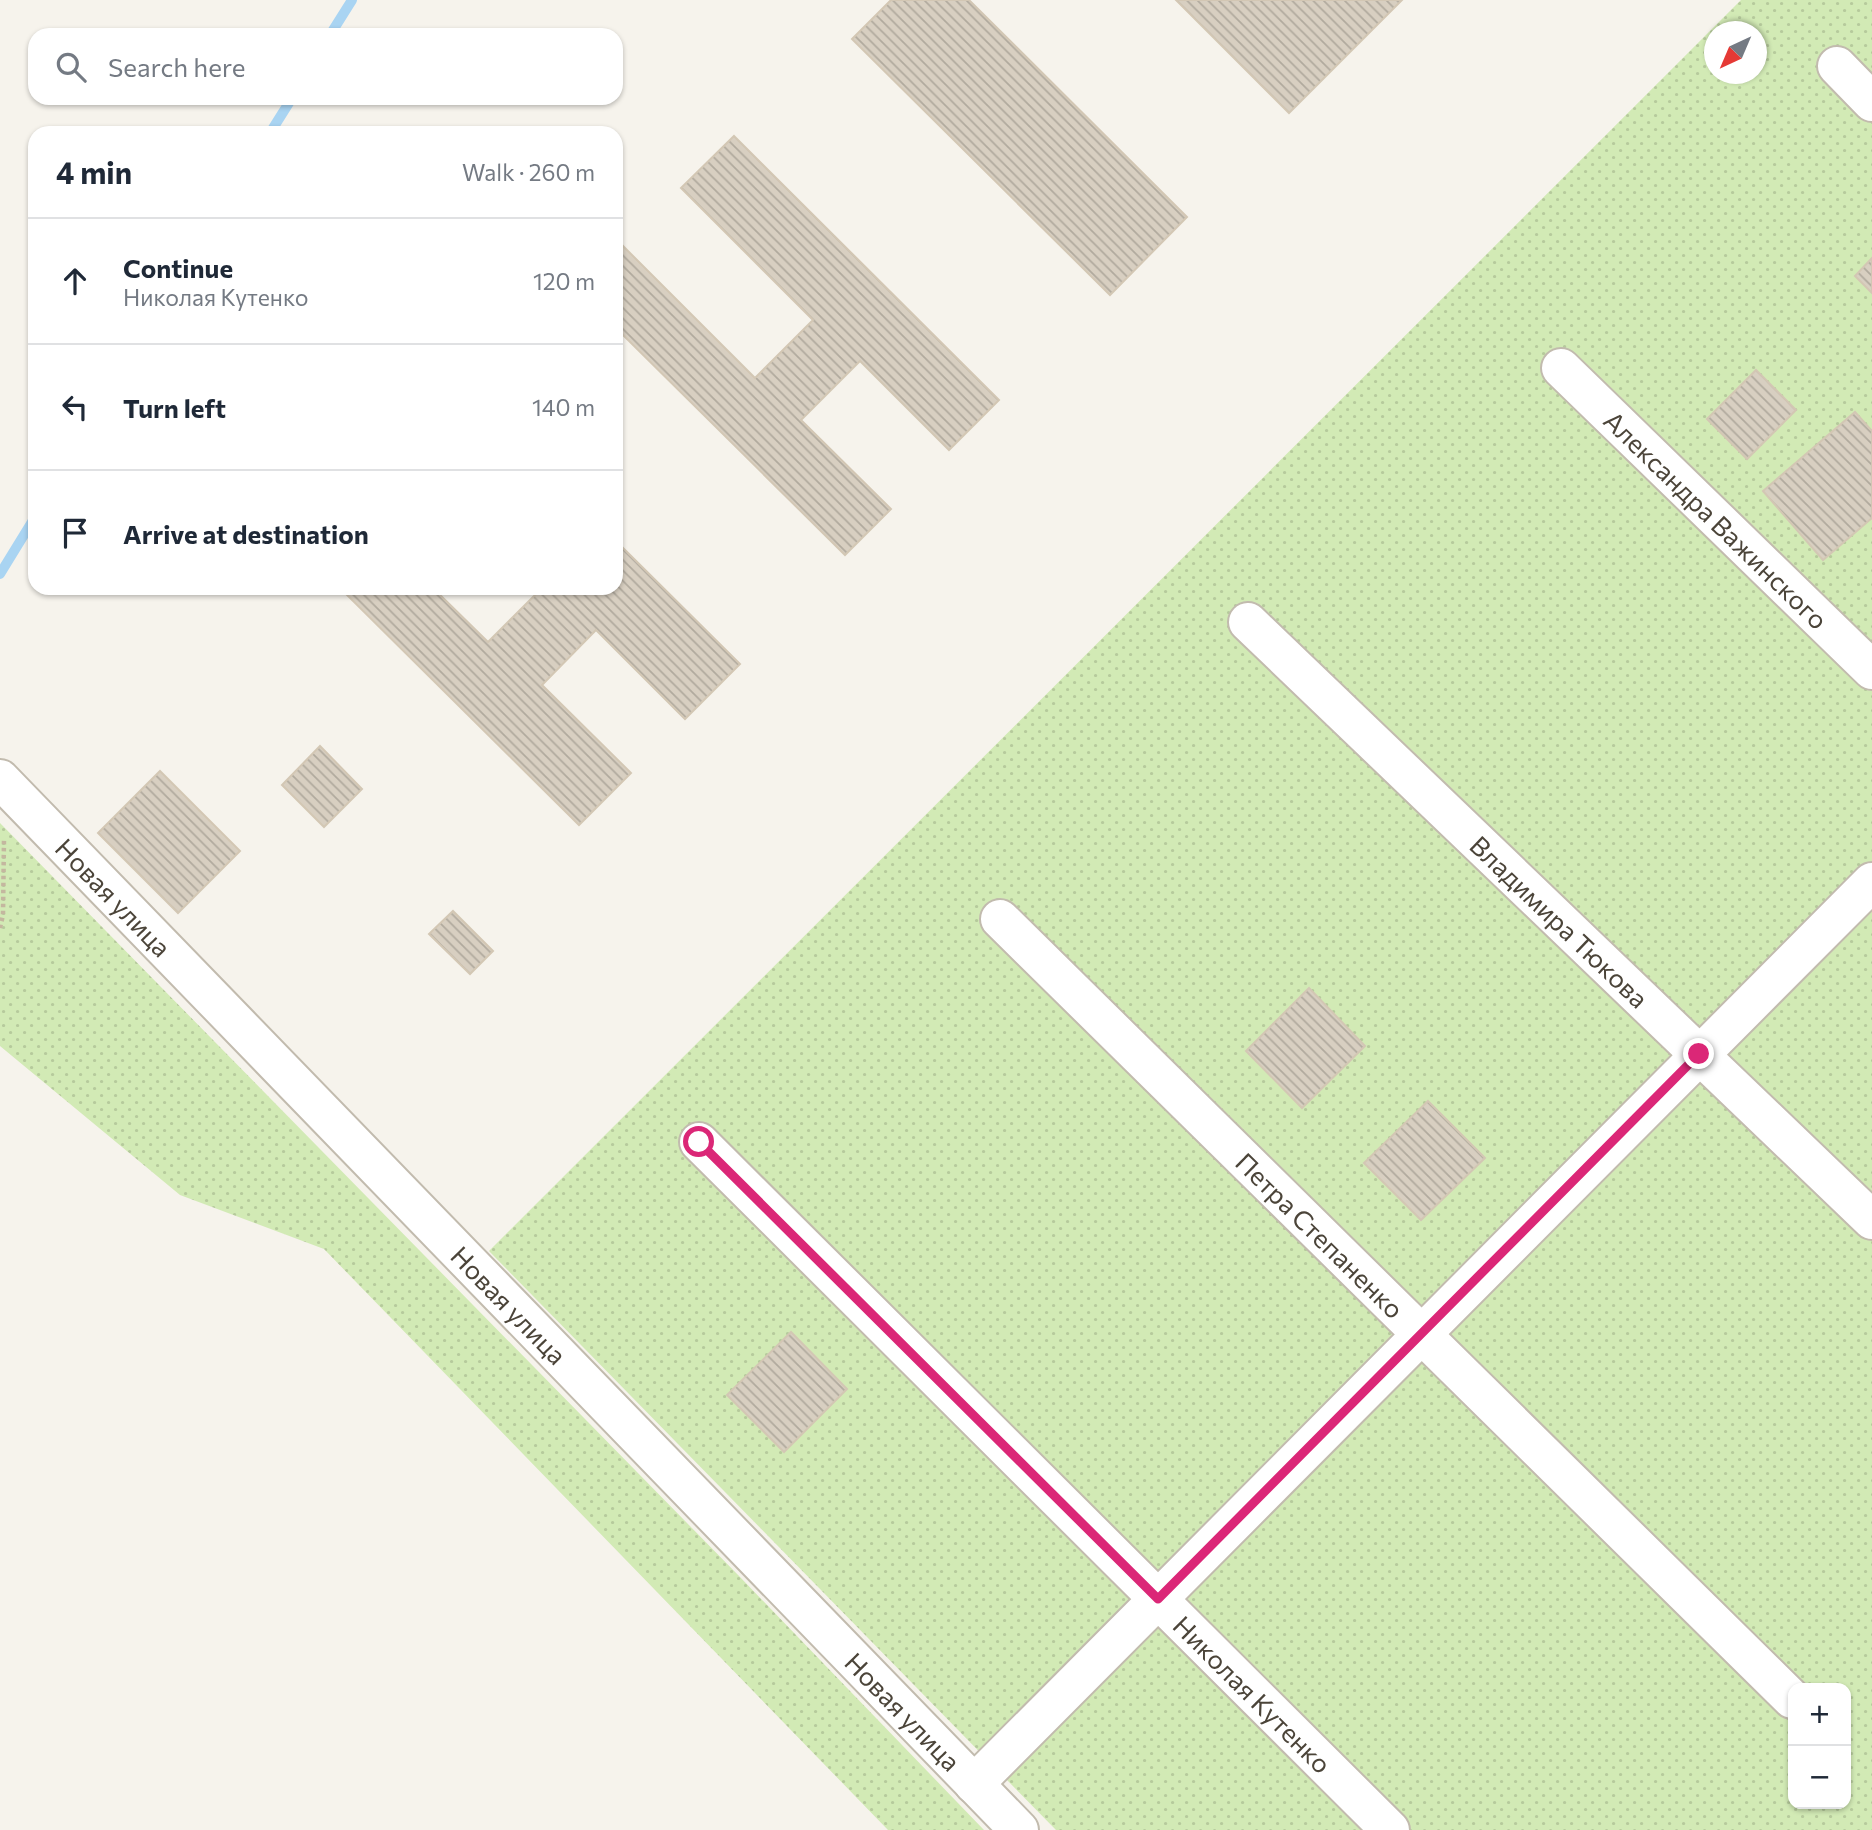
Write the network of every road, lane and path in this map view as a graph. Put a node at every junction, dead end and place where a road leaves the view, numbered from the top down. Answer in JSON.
{"nodes":[{"id":1,"x":1837,"y":66,"type":"dead end"},
{"id":2,"x":1872,"y":102,"type":"edge"},
{"id":3,"x":1561,"y":368,"type":"dead end"},
{"id":4,"x":1248,"y":622,"type":"dead end"},
{"id":5,"x":1872,"y":670,"type":"edge"},
{"id":6,"x":3,"y":782,"type":"edge"},
{"id":7,"x":1872,"y":882,"type":"edge"},
{"id":8,"x":1000,"y":919,"type":"dead end"},
{"id":9,"x":0,"y":928,"type":"edge"},
{"id":10,"x":1699,"y":1054,"type":"junction"},
{"id":11,"x":699,"y":1142,"type":"dead end"},
{"id":12,"x":1872,"y":1220,"type":"edge"},
{"id":13,"x":1421,"y":1334,"type":"junction"},
{"id":14,"x":1158,"y":1599,"type":"junction"},
{"id":15,"x":1788,"y":1695,"type":"edge"},
{"id":16,"x":974,"y":1784,"type":"junction"},
{"id":17,"x":1019,"y":1830,"type":"edge"},
{"id":18,"x":1390,"y":1830,"type":"edge"}],
"edges":[{"from":1,"to":2,"type":"street"},
{"from":3,"to":5,"type":"street","name":"Александра Важинского"},
{"from":4,"to":10,"type":"street","name":"Владимира Тюкова"},
{"from":6,"to":9,"type":"path"},
{"from":6,"to":16,"type":"street","name":"Новая улица"},
{"from":7,"to":10,"type":"street"},
{"from":8,"to":13,"type":"street","name":"Петра Степаненко"},
{"from":10,"to":12,"type":"street","name":"Владимира Тюкова"},
{"from":10,"to":13,"type":"street"},
{"from":11,"to":14,"type":"street","name":"Николая Кутенко"},
{"from":13,"to":14,"type":"street"},
{"from":13,"to":15,"type":"street","name":"Петра Степаненко"},
{"from":14,"to":16,"type":"street"},
{"from":14,"to":18,"type":"street","name":"Николая Кутенко"},
{"from":16,"to":17,"type":"street","name":"Новая улица"}]}
